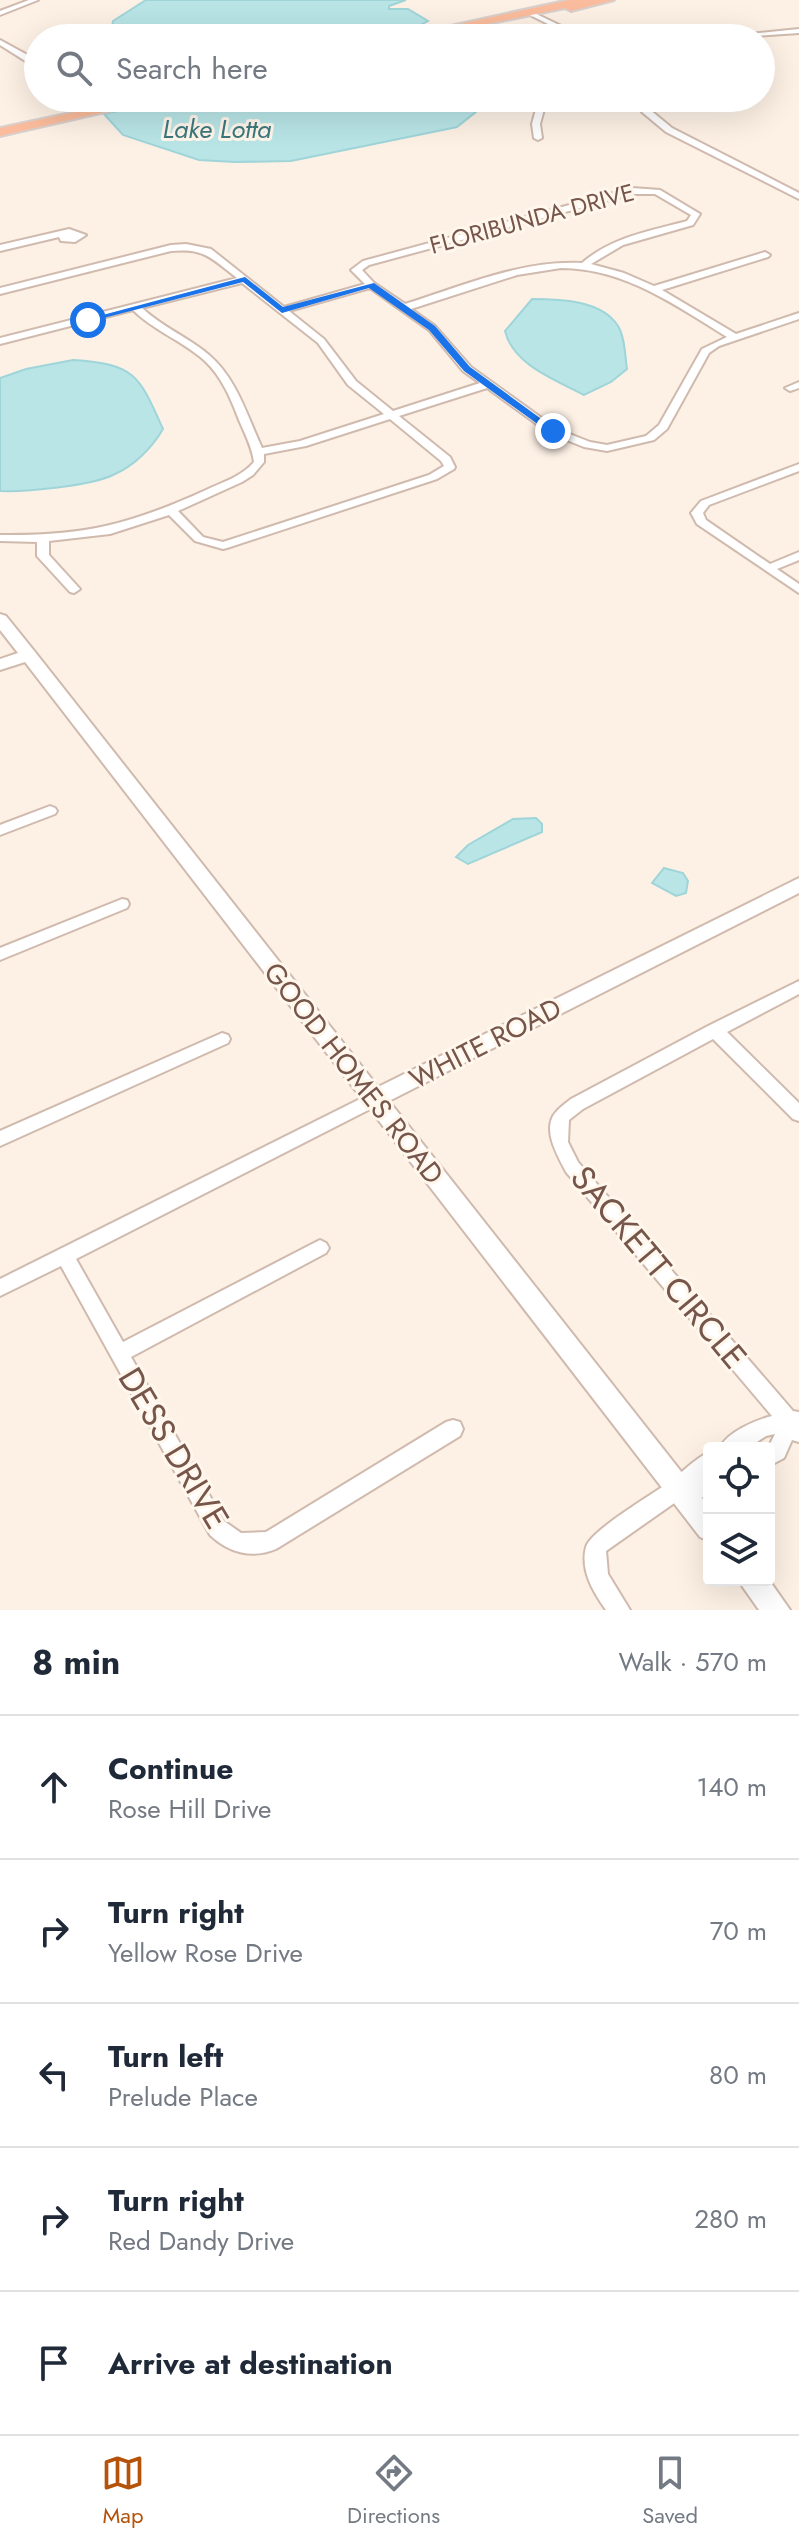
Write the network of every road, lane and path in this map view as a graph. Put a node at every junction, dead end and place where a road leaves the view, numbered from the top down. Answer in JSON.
{"nodes":[{"id":1,"x":35,"y":0,"type":"edge"},
{"id":2,"x":586,"y":0,"type":"edge"},
{"id":3,"x":608,"y":0,"type":"edge"},
{"id":4,"x":0,"y":13,"type":"edge"},
{"id":5,"x":527,"y":15,"type":"junction"},
{"id":6,"x":478,"y":24,"type":"edge"},
{"id":7,"x":491,"y":24,"type":"edge"},
{"id":8,"x":543,"y":24,"type":"edge"},
{"id":9,"x":549,"y":24,"type":"edge"},
{"id":10,"x":799,"y":31,"type":"edge"},
{"id":11,"x":775,"y":33,"type":"edge"},
{"id":12,"x":0,"y":42,"type":"edge"},
{"id":13,"x":24,"y":56,"type":"edge"},
{"id":14,"x":69,"y":112,"type":"edge"},
{"id":15,"x":77,"y":112,"type":"edge"},
{"id":16,"x":539,"y":112,"type":"edge"},
{"id":17,"x":647,"y":112,"type":"edge"},
{"id":18,"x":0,"y":124,"type":"edge"},
{"id":19,"x":0,"y":132,"type":"edge"},
{"id":20,"x":538,"y":138,"type":"dead end"},
{"id":21,"x":799,"y":196,"type":"edge"},
{"id":22,"x":63,"y":234,"type":"dead end"},
{"id":23,"x":0,"y":248,"type":"edge"},
{"id":24,"x":765,"y":255,"type":"dead end"},
{"id":25,"x":585,"y":265,"type":"junction"},
{"id":26,"x":245,"y":279,"type":"junction"},
{"id":27,"x":371,"y":285,"type":"junction"},
{"id":28,"x":654,"y":289,"type":"junction"},
{"id":29,"x":0,"y":291,"type":"edge"},
{"id":30,"x":135,"y":307,"type":"junction"},
{"id":31,"x":403,"y":308,"type":"junction"},
{"id":32,"x":282,"y":310,"type":"junction"},
{"id":33,"x":799,"y":316,"type":"edge"},
{"id":34,"x":735,"y":338,"type":"junction"},
{"id":35,"x":0,"y":341,"type":"edge"},
{"id":36,"x":489,"y":384,"type":"junction"},
{"id":37,"x":392,"y":416,"type":"junction"},
{"id":38,"x":258,"y":452,"type":"junction"},
{"id":39,"x":799,"y":467,"type":"edge"},
{"id":40,"x":172,"y":511,"type":"junction"},
{"id":41,"x":0,"y":538,"type":"edge"},
{"id":42,"x":43,"y":539,"type":"junction"},
{"id":43,"x":799,"y":556,"type":"edge"},
{"id":44,"x":769,"y":568,"type":"junction"},
{"id":45,"x":74,"y":589,"type":"dead end"},
{"id":46,"x":799,"y":589,"type":"edge"},
{"id":47,"x":0,"y":619,"type":"edge"},
{"id":48,"x":29,"y":655,"type":"junction"},
{"id":49,"x":0,"y":665,"type":"edge"},
{"id":50,"x":50,"y":811,"type":"dead end"},
{"id":51,"x":0,"y":830,"type":"edge"},
{"id":52,"x":799,"y":885,"type":"edge"},
{"id":53,"x":122,"y":904,"type":"dead end"},
{"id":54,"x":0,"y":954,"type":"edge"},
{"id":55,"x":799,"y":987,"type":"edge"},
{"id":56,"x":714,"y":1030,"type":"junction"},
{"id":57,"x":222,"y":1039,"type":"dead end"},
{"id":58,"x":374,"y":1099,"type":"junction"},
{"id":59,"x":799,"y":1114,"type":"edge"},
{"id":60,"x":0,"y":1139,"type":"edge"},
{"id":61,"x":320,"y":1248,"type":"dead end"},
{"id":62,"x":64,"y":1255,"type":"junction"},
{"id":63,"x":0,"y":1288,"type":"edge"},
{"id":64,"x":118,"y":1354,"type":"junction"},
{"id":65,"x":796,"y":1424,"type":"edge"},
{"id":66,"x":453,"y":1429,"type":"dead end"},
{"id":67,"x":740,"y":1442,"type":"edge"},
{"id":68,"x":775,"y":1452,"type":"edge"},
{"id":69,"x":703,"y":1467,"type":"edge"},
{"id":70,"x":703,"y":1487,"type":"edge"},
{"id":71,"x":677,"y":1489,"type":"junction"},
{"id":72,"x":703,"y":1521,"type":"edge"},
{"id":73,"x":757,"y":1586,"type":"edge"},
{"id":74,"x":619,"y":1610,"type":"edge"},
{"id":75,"x":776,"y":1610,"type":"edge"}],
"edges":[{"from":1,"to":4,"type":"street"},
{"from":2,"to":5,"type":"highway"},
{"from":3,"to":5,"type":"highway"},
{"from":5,"to":6,"type":"highway"},
{"from":5,"to":7,"type":"highway"},
{"from":5,"to":8,"type":"street"},
{"from":5,"to":9,"type":"street"},
{"from":10,"to":11,"type":"street"},
{"from":12,"to":13,"type":"street"},
{"from":14,"to":18,"type":"highway"},
{"from":15,"to":19,"type":"highway"},
{"from":16,"to":20,"type":"street"},
{"from":17,"to":21,"type":"street"},
{"from":22,"to":23,"type":"street"},
{"from":24,"to":28,"type":"street"},
{"from":25,"to":27,"type":"street","name":"FLORIBUNDA DRIVE"},
{"from":25,"to":28,"type":"street"},
{"from":25,"to":31,"type":"street"},
{"from":26,"to":29,"type":"street"},
{"from":26,"to":30,"type":"street"},
{"from":26,"to":32,"type":"street"},
{"from":27,"to":31,"type":"street"},
{"from":27,"to":32,"type":"street"},
{"from":28,"to":34,"type":"street"},
{"from":30,"to":35,"type":"street"},
{"from":30,"to":38,"type":"street"},
{"from":31,"to":36,"type":"street"},
{"from":32,"to":37,"type":"street"},
{"from":33,"to":34,"type":"street"},
{"from":34,"to":36,"type":"street"},
{"from":36,"to":37,"type":"street"},
{"from":37,"to":38,"type":"street"},
{"from":37,"to":40,"type":"street"},
{"from":38,"to":40,"type":"street"},
{"from":39,"to":44,"type":"street"},
{"from":40,"to":42,"type":"street"},
{"from":41,"to":42,"type":"street"},
{"from":42,"to":45,"type":"street"},
{"from":43,"to":44,"type":"street"},
{"from":44,"to":46,"type":"street"},
{"from":47,"to":48,"type":"street","name":"GOOD HOMES ROAD"},
{"from":48,"to":49,"type":"street"},
{"from":48,"to":58,"type":"street","name":"GOOD HOMES ROAD"},
{"from":50,"to":51,"type":"street"},
{"from":52,"to":58,"type":"street","name":"WHITE ROAD"},
{"from":53,"to":54,"type":"street"},
{"from":55,"to":56,"type":"street","name":"SACKETT CIRCLE"},
{"from":56,"to":59,"type":"street"},
{"from":56,"to":65,"type":"street","name":"SACKETT CIRCLE"},
{"from":57,"to":60,"type":"street"},
{"from":58,"to":62,"type":"street","name":"WHITE ROAD"},
{"from":58,"to":71,"type":"street","name":"GOOD HOMES ROAD"},
{"from":61,"to":64,"type":"street"},
{"from":62,"to":63,"type":"street","name":"WHITE ROAD"},
{"from":62,"to":64,"type":"street","name":"DESS DRIVE"},
{"from":64,"to":66,"type":"street","name":"DESS DRIVE"},
{"from":65,"to":67,"type":"street"},
{"from":65,"to":68,"type":"street"},
{"from":69,"to":71,"type":"street"},
{"from":70,"to":71,"type":"street"},
{"from":71,"to":72,"type":"street","name":"GOOD HOMES ROAD"},
{"from":71,"to":74,"type":"street"},
{"from":73,"to":75,"type":"street"}]}
